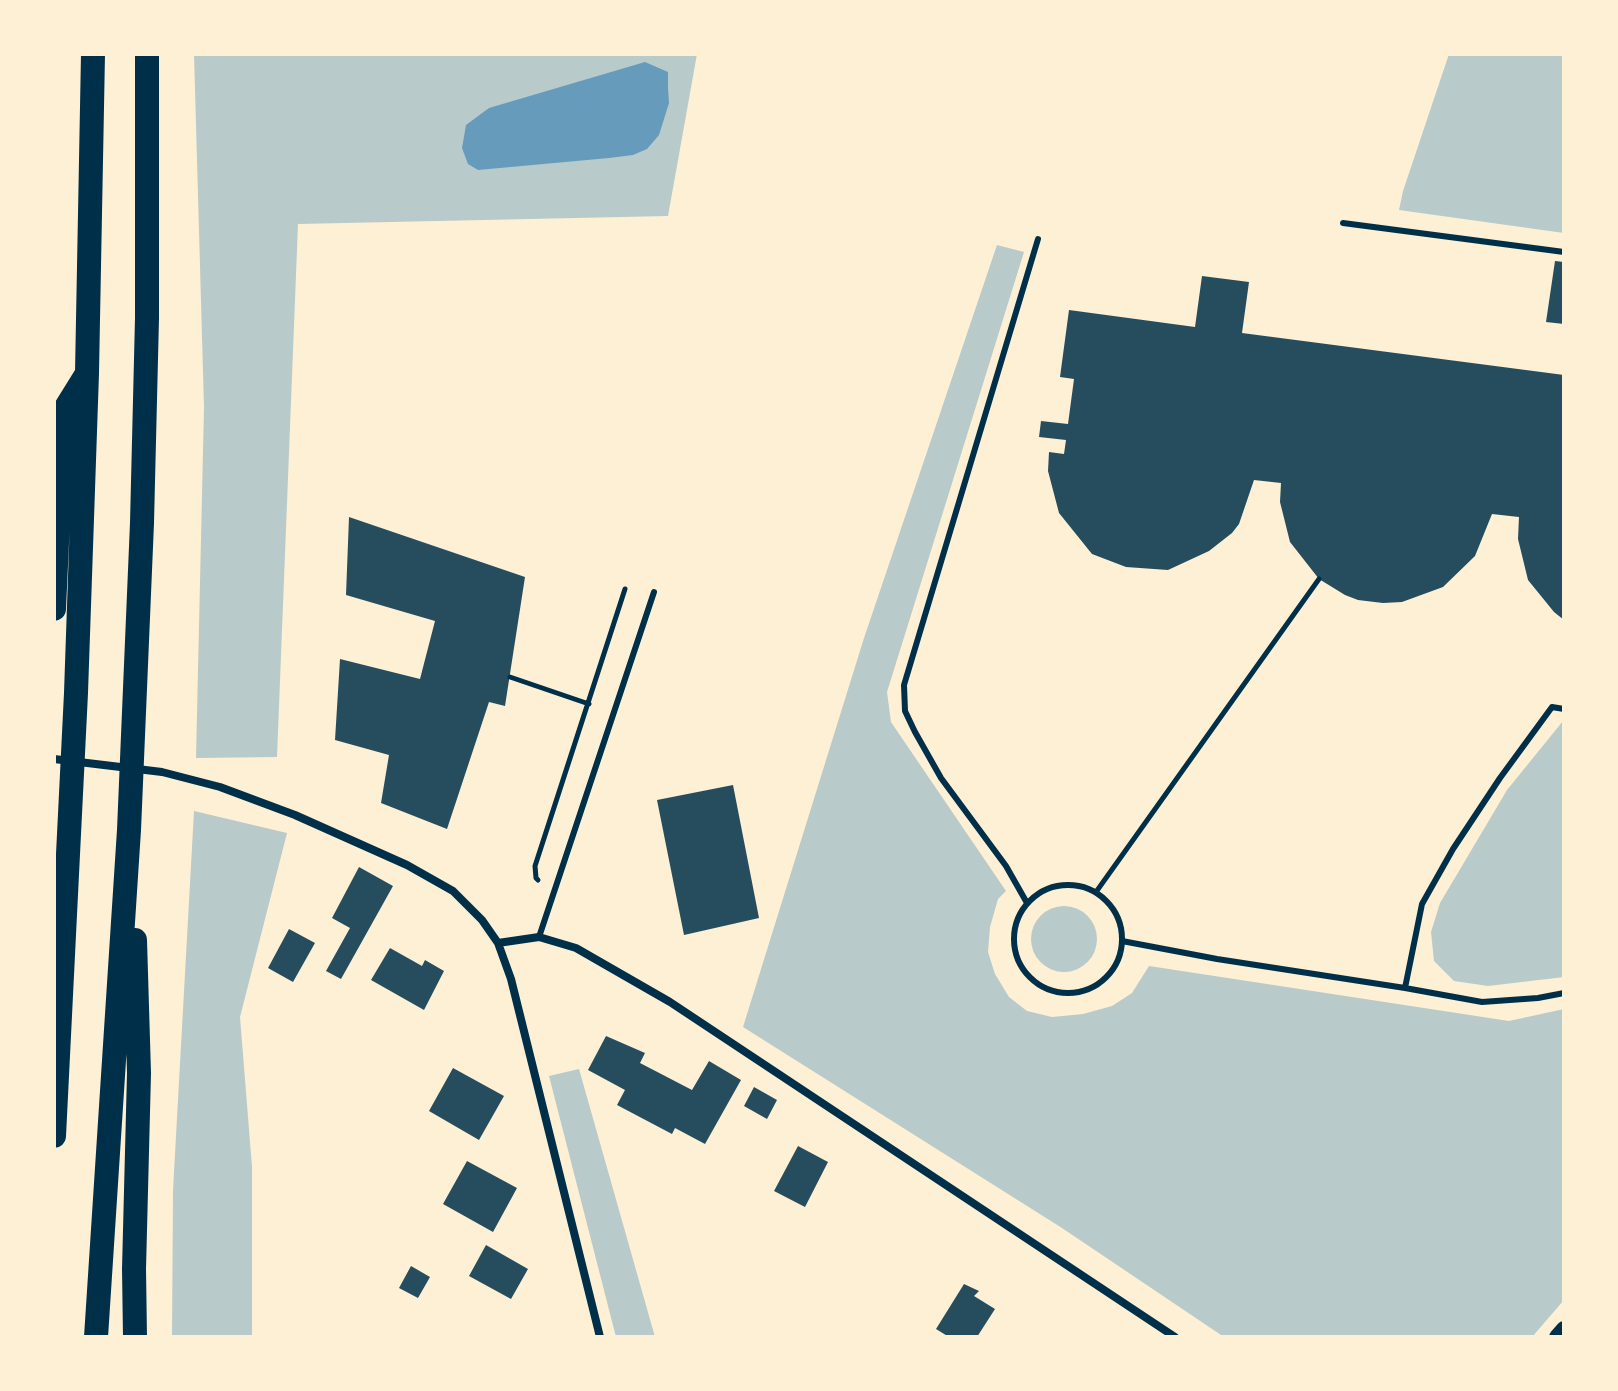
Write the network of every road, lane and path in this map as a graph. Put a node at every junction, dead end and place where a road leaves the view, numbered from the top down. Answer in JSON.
{"nodes":[{"id":1,"x":93,"y":54,"type":"edge"},
{"id":2,"x":147,"y":54,"type":"edge"},
{"id":3,"x":1343,"y":223,"type":"dead end"},
{"id":4,"x":1038,"y":239,"type":"dead end"},
{"id":5,"x":1564,"y":252,"type":"edge"},
{"id":6,"x":87,"y":373,"type":"junction"},
{"id":7,"x":1319,"y":579,"type":"dead end"},
{"id":8,"x":625,"y":589,"type":"dead end"},
{"id":9,"x":654,"y":592,"type":"dead end"},
{"id":10,"x":54,"y":609,"type":"edge"},
{"id":11,"x":510,"y":677,"type":"dead end"},
{"id":12,"x":589,"y":704,"type":"junction"},
{"id":13,"x":1564,"y":709,"type":"edge"},
{"id":14,"x":54,"y":759,"type":"edge"},
{"id":15,"x":129,"y":830,"type":"junction"},
{"id":16,"x":1096,"y":892,"type":"junction"},
{"id":17,"x":553,"y":894,"type":"junction"},
{"id":18,"x":1027,"y":903,"type":"junction"},
{"id":19,"x":539,"y":937,"type":"junction"},
{"id":20,"x":1122,"y":941,"type":"junction"},
{"id":21,"x":498,"y":943,"type":"junction"},
{"id":22,"x":1405,"y":988,"type":"junction"},
{"id":23,"x":1564,"y":993,"type":"edge"},
{"id":24,"x":54,"y":1136,"type":"edge"},
{"id":25,"x":1564,"y":1329,"type":"edge"},
{"id":26,"x":96,"y":1337,"type":"edge"},
{"id":27,"x":135,"y":1337,"type":"edge"},
{"id":28,"x":600,"y":1337,"type":"edge"},
{"id":29,"x":1175,"y":1337,"type":"edge"},
{"id":30,"x":1557,"y":1337,"type":"edge"}],
"edges":[{"from":1,"to":6,"type":"highway"},
{"from":2,"to":15,"type":"highway"},
{"from":3,"to":5,"type":"lane"},
{"from":4,"to":18,"type":"lane"},
{"from":6,"to":10,"type":"highway"},
{"from":6,"to":24,"type":"highway"},
{"from":7,"to":16,"type":"path"},
{"from":8,"to":12,"type":"path"},
{"from":9,"to":17,"type":"lane"},
{"from":11,"to":12,"type":"path"},
{"from":12,"to":17,"type":"path"},
{"from":13,"to":22,"type":"lane"},
{"from":14,"to":21,"type":"street"},
{"from":15,"to":26,"type":"highway"},
{"from":15,"to":27,"type":"highway"},
{"from":16,"to":18,"type":"lane"},
{"from":16,"to":20,"type":"lane"},
{"from":17,"to":19,"type":"lane"},
{"from":18,"to":20,"type":"lane"},
{"from":19,"to":21,"type":"street"},
{"from":19,"to":29,"type":"street"},
{"from":20,"to":22,"type":"lane"},
{"from":21,"to":28,"type":"street"},
{"from":22,"to":23,"type":"lane"},
{"from":25,"to":30,"type":"main road"}]}
